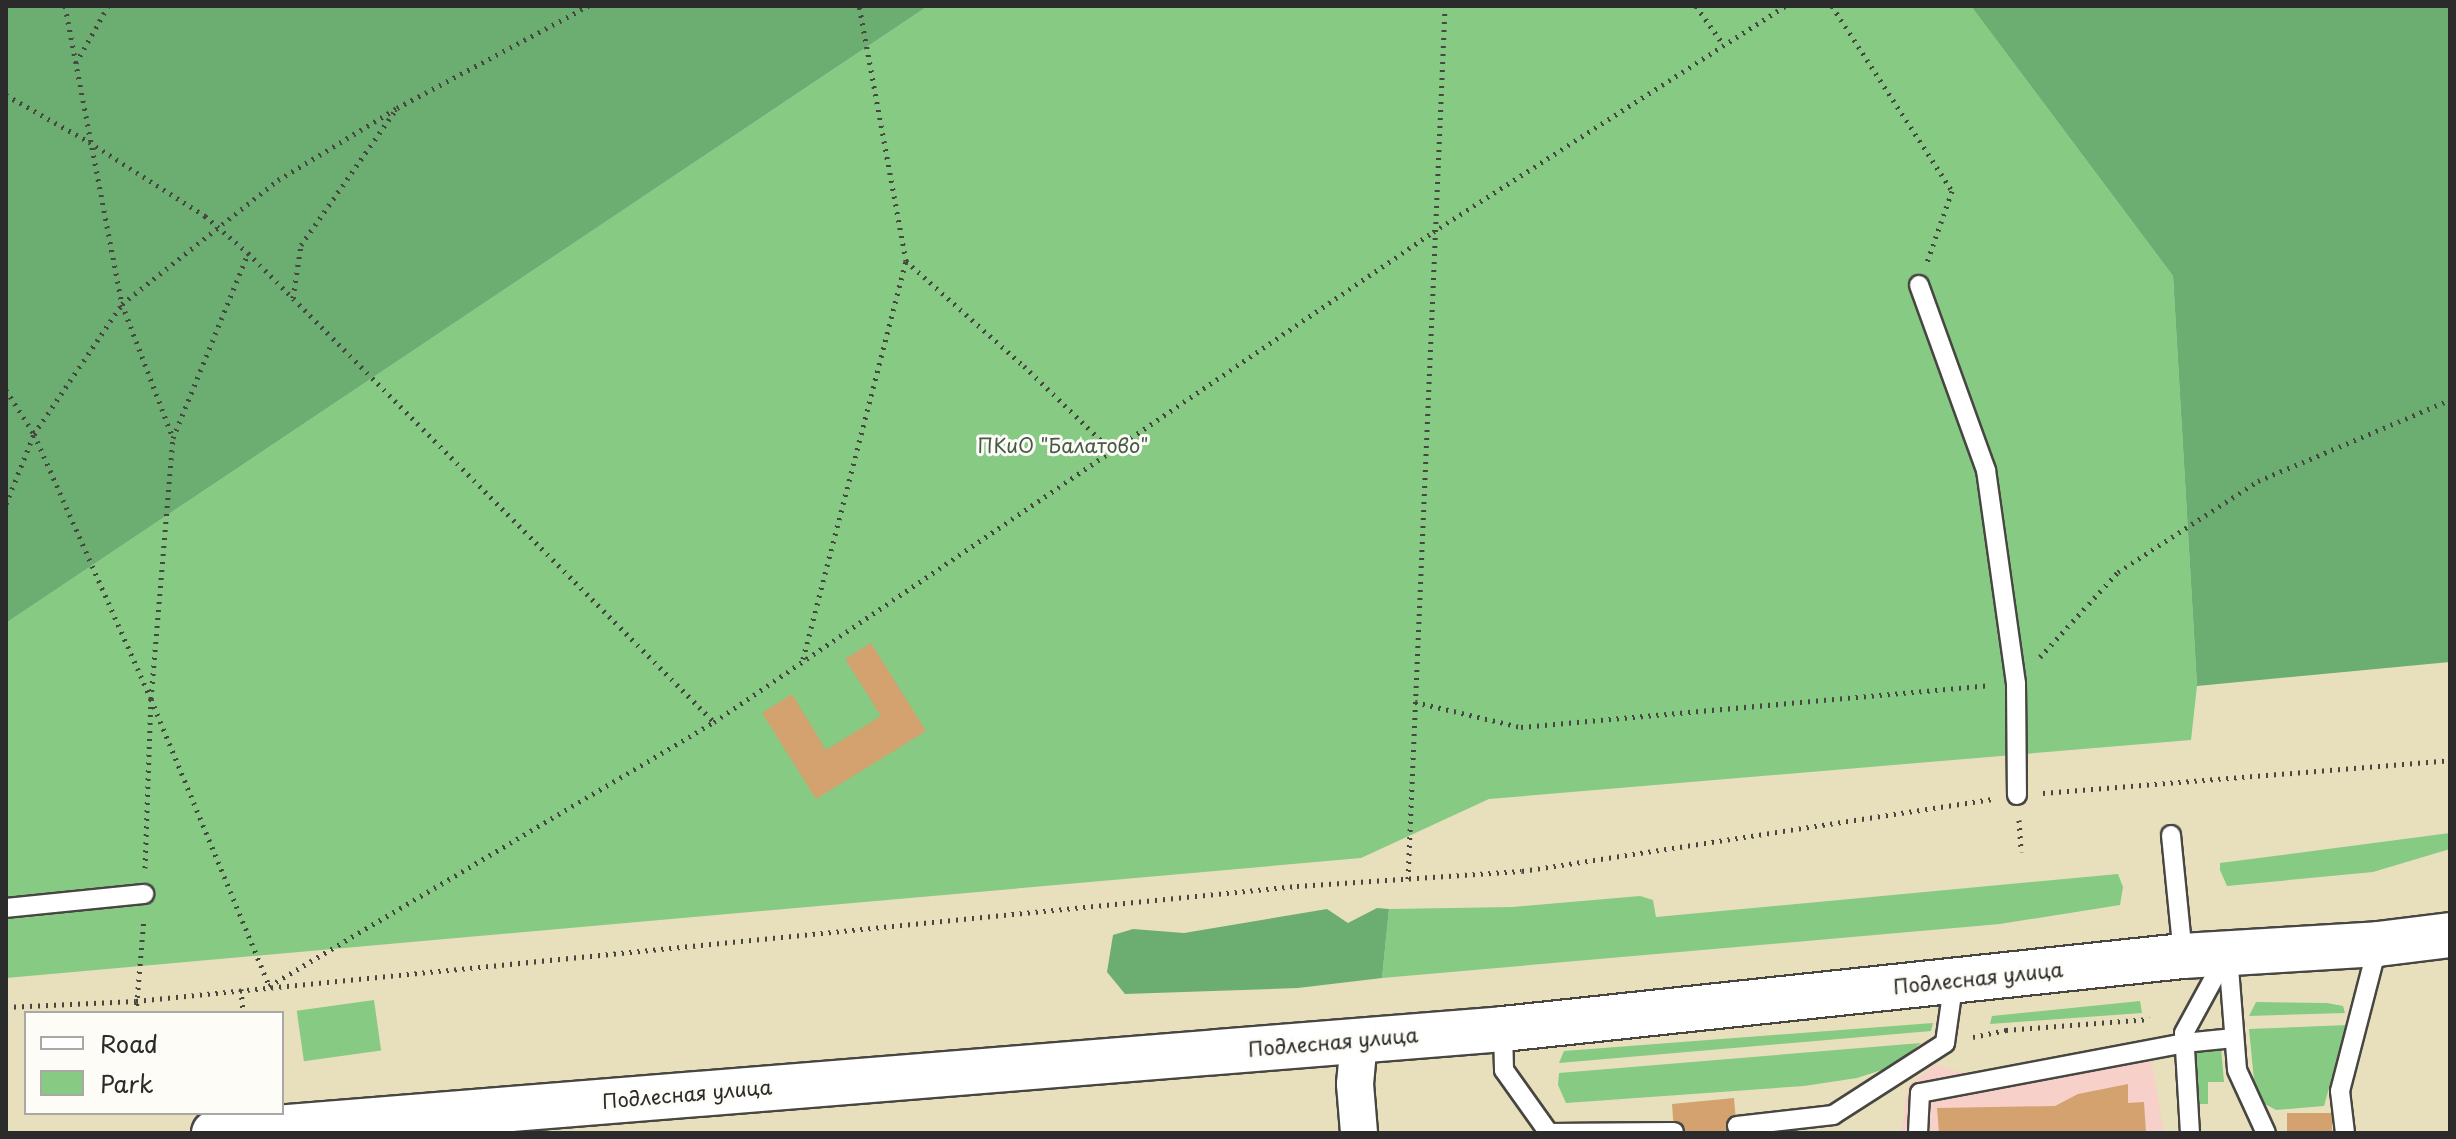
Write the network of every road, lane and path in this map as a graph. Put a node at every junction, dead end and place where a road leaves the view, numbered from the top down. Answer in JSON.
{"nodes":[{"id":1,"x":65,"y":6,"type":"edge"},
{"id":2,"x":108,"y":6,"type":"edge"},
{"id":3,"x":588,"y":6,"type":"edge"},
{"id":4,"x":859,"y":6,"type":"edge"},
{"id":5,"x":1445,"y":6,"type":"edge"},
{"id":6,"x":1696,"y":6,"type":"edge"},
{"id":7,"x":1785,"y":6,"type":"edge"},
{"id":8,"x":1832,"y":6,"type":"edge"},
{"id":9,"x":1723,"y":44,"type":"junction"},
{"id":10,"x":76,"y":63,"type":"junction"},
{"id":11,"x":6,"y":95,"type":"edge"},
{"id":12,"x":397,"y":108,"type":"junction"},
{"id":13,"x":89,"y":142,"type":"junction"},
{"id":14,"x":218,"y":228,"type":"junction"},
{"id":15,"x":1433,"y":232,"type":"junction"},
{"id":16,"x":248,"y":253,"type":"junction"},
{"id":17,"x":906,"y":261,"type":"junction"},
{"id":18,"x":1919,"y":285,"type":"joint"},
{"id":19,"x":293,"y":298,"type":"junction"},
{"id":20,"x":122,"y":304,"type":"junction"},
{"id":21,"x":7,"y":394,"type":"edge"},
{"id":22,"x":2450,"y":400,"type":"edge"},
{"id":23,"x":34,"y":434,"type":"junction"},
{"id":24,"x":173,"y":438,"type":"junction"},
{"id":25,"x":1112,"y":451,"type":"junction"},
{"id":26,"x":6,"y":504,"type":"edge"},
{"id":27,"x":803,"y":659,"type":"junction"},
{"id":28,"x":2016,"y":683,"type":"junction"},
{"id":29,"x":151,"y":699,"type":"junction"},
{"id":30,"x":1415,"y":702,"type":"junction"},
{"id":31,"x":714,"y":722,"type":"junction"},
{"id":32,"x":2450,"y":760,"type":"edge"},
{"id":33,"x":2017,"y":795,"type":"junction"},
{"id":34,"x":2171,"y":835,"type":"dead end"},
{"id":35,"x":1408,"y":879,"type":"junction"},
{"id":36,"x":144,"y":894,"type":"junction"},
{"id":37,"x":6,"y":908,"type":"edge"},
{"id":38,"x":2450,"y":935,"type":"edge"},
{"id":39,"x":2378,"y":944,"type":"junction"},
{"id":40,"x":2228,"y":954,"type":"junction"},
{"id":41,"x":2183,"y":956,"type":"junction"},
{"id":42,"x":1954,"y":980,"type":"junction"},
{"id":43,"x":269,"y":986,"type":"junction"},
{"id":44,"x":241,"y":989,"type":"junction"},
{"id":45,"x":136,"y":1001,"type":"junction"},
{"id":46,"x":6,"y":1007,"type":"edge"},
{"id":47,"x":136,"y":1011,"type":"edge"},
{"id":48,"x":243,"y":1011,"type":"edge"},
{"id":49,"x":2154,"y":1019,"type":"dead end"},
{"id":50,"x":1503,"y":1029,"type":"junction"},
{"id":51,"x":2234,"y":1038,"type":"junction"},
{"id":52,"x":1359,"y":1040,"type":"junction"},
{"id":53,"x":1945,"y":1043,"type":"junction"},
{"id":54,"x":2184,"y":1043,"type":"junction"},
{"id":55,"x":1737,"y":1126,"type":"dead end"},
{"id":56,"x":1674,"y":1132,"type":"edge"},
{"id":57,"x":214,"y":1133,"type":"edge"},
{"id":58,"x":1359,"y":1133,"type":"edge"},
{"id":59,"x":1918,"y":1133,"type":"edge"},
{"id":60,"x":2190,"y":1133,"type":"edge"},
{"id":61,"x":2266,"y":1133,"type":"edge"},
{"id":62,"x":2345,"y":1133,"type":"edge"}],
"edges":[{"from":1,"to":10,"type":"path"},
{"from":2,"to":10,"type":"path"},
{"from":3,"to":12,"type":"path"},
{"from":4,"to":17,"type":"path"},
{"from":5,"to":15,"type":"path"},
{"from":6,"to":9,"type":"path"},
{"from":7,"to":9,"type":"path"},
{"from":8,"to":18,"type":"path"},
{"from":9,"to":15,"type":"path"},
{"from":10,"to":13,"type":"path"},
{"from":11,"to":13,"type":"path"},
{"from":12,"to":14,"type":"path"},
{"from":12,"to":19,"type":"path"},
{"from":13,"to":14,"type":"path"},
{"from":13,"to":20,"type":"path"},
{"from":14,"to":16,"type":"path"},
{"from":14,"to":20,"type":"path"},
{"from":15,"to":25,"type":"path"},
{"from":15,"to":30,"type":"path"},
{"from":16,"to":19,"type":"path"},
{"from":16,"to":24,"type":"path"},
{"from":17,"to":25,"type":"path"},
{"from":17,"to":27,"type":"path"},
{"from":18,"to":28,"type":"lane"},
{"from":19,"to":31,"type":"path"},
{"from":20,"to":23,"type":"path"},
{"from":20,"to":24,"type":"path"},
{"from":21,"to":23,"type":"path"},
{"from":22,"to":28,"type":"path"},
{"from":23,"to":26,"type":"path"},
{"from":23,"to":29,"type":"path"},
{"from":24,"to":29,"type":"path"},
{"from":25,"to":27,"type":"path"},
{"from":27,"to":31,"type":"path"},
{"from":28,"to":30,"type":"path"},
{"from":28,"to":33,"type":"lane"},
{"from":29,"to":36,"type":"path"},
{"from":29,"to":43,"type":"path"},
{"from":30,"to":35,"type":"path"},
{"from":31,"to":43,"type":"path"},
{"from":32,"to":33,"type":"path"},
{"from":33,"to":35,"type":"path"},
{"from":34,"to":41,"type":"lane"},
{"from":35,"to":43,"type":"path"},
{"from":36,"to":37,"type":"lane"},
{"from":36,"to":45,"type":"path"},
{"from":38,"to":39,"type":"main road","name":"Подлесная улица"},
{"from":39,"to":40,"type":"main road","name":"Подлесная улица"},
{"from":39,"to":62,"type":"lane"},
{"from":40,"to":41,"type":"main road","name":"Подлесная улица"},
{"from":40,"to":51,"type":"lane"},
{"from":40,"to":54,"type":"lane"},
{"from":41,"to":42,"type":"main road","name":"Подлесная улица"},
{"from":42,"to":50,"type":"main road","name":"Подлесная улица"},
{"from":42,"to":53,"type":"lane"},
{"from":43,"to":44,"type":"path"},
{"from":44,"to":45,"type":"path"},
{"from":44,"to":48,"type":"path"},
{"from":45,"to":46,"type":"path"},
{"from":45,"to":47,"type":"path"},
{"from":49,"to":53,"type":"path"},
{"from":50,"to":52,"type":"main road","name":"Подлесная улица"},
{"from":50,"to":56,"type":"lane"},
{"from":51,"to":54,"type":"lane"},
{"from":51,"to":61,"type":"lane"},
{"from":52,"to":57,"type":"main road","name":"Подлесная улица"},
{"from":52,"to":58,"type":"street"},
{"from":53,"to":55,"type":"lane"},
{"from":54,"to":59,"type":"lane"},
{"from":54,"to":60,"type":"lane"}]}
